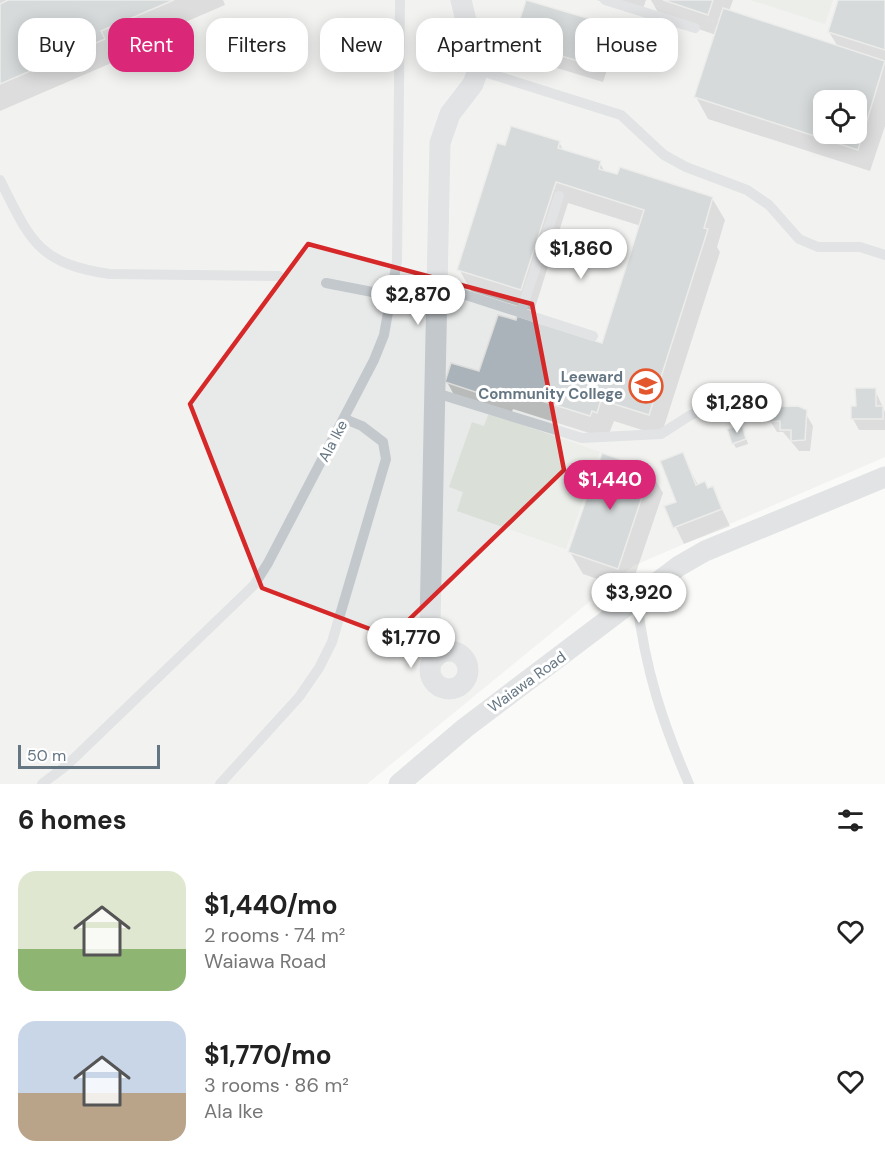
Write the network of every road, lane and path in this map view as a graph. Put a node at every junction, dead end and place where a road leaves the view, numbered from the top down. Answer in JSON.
{"nodes":[{"id":1,"x":400,"y":0,"type":"edge"},
{"id":2,"x":461,"y":0,"type":"edge"},
{"id":3,"x":605,"y":0,"type":"edge"},
{"id":4,"x":465,"y":18,"type":"edge"},
{"id":5,"x":695,"y":28,"type":"dead end"},
{"id":6,"x":477,"y":72,"type":"edge"},
{"id":7,"x":484,"y":72,"type":"edge"},
{"id":8,"x":0,"y":180,"type":"edge"},
{"id":9,"x":559,"y":196,"type":"dead end"},
{"id":10,"x":885,"y":255,"type":"edge"},
{"id":11,"x":279,"y":276,"type":"dead end"},
{"id":12,"x":326,"y":282,"type":"dead end"},
{"id":13,"x":438,"y":286,"type":"junction"},
{"id":14,"x":393,"y":296,"type":"junction"},
{"id":15,"x":521,"y":312,"type":"junction"},
{"id":16,"x":593,"y":336,"type":"dead end"},
{"id":17,"x":760,"y":389,"type":"dead end"},
{"id":18,"x":436,"y":393,"type":"junction"},
{"id":19,"x":345,"y":419,"type":"junction"},
{"id":20,"x":885,"y":477,"type":"edge"},
{"id":21,"x":637,"y":601,"type":"junction"},
{"id":22,"x":438,"y":655,"type":"dead end"},
{"id":23,"x":42,"y":784,"type":"edge"},
{"id":24,"x":220,"y":784,"type":"edge"},
{"id":25,"x":399,"y":784,"type":"edge"},
{"id":26,"x":689,"y":784,"type":"edge"}],
"edges":[{"from":1,"to":14,"type":"lane","name":"Ala Ike"},
{"from":2,"to":4,"type":"street"},
{"from":3,"to":5,"type":"lane"},
{"from":6,"to":13,"type":"street"},
{"from":7,"to":10,"type":"lane"},
{"from":8,"to":11,"type":"lane"},
{"from":9,"to":15,"type":"lane"},
{"from":12,"to":14,"type":"lane"},
{"from":13,"to":15,"type":"lane"},
{"from":13,"to":18,"type":"street"},
{"from":14,"to":19,"type":"lane","name":"Ala Ike"},
{"from":15,"to":16,"type":"lane"},
{"from":17,"to":18,"type":"lane"},
{"from":18,"to":22,"type":"street"},
{"from":19,"to":23,"type":"lane","name":"Ala Ike"},
{"from":19,"to":24,"type":"lane"},
{"from":20,"to":21,"type":"street","name":"Waiawa Road"},
{"from":21,"to":25,"type":"street","name":"Waiawa Road"},
{"from":21,"to":26,"type":"lane"}]}
